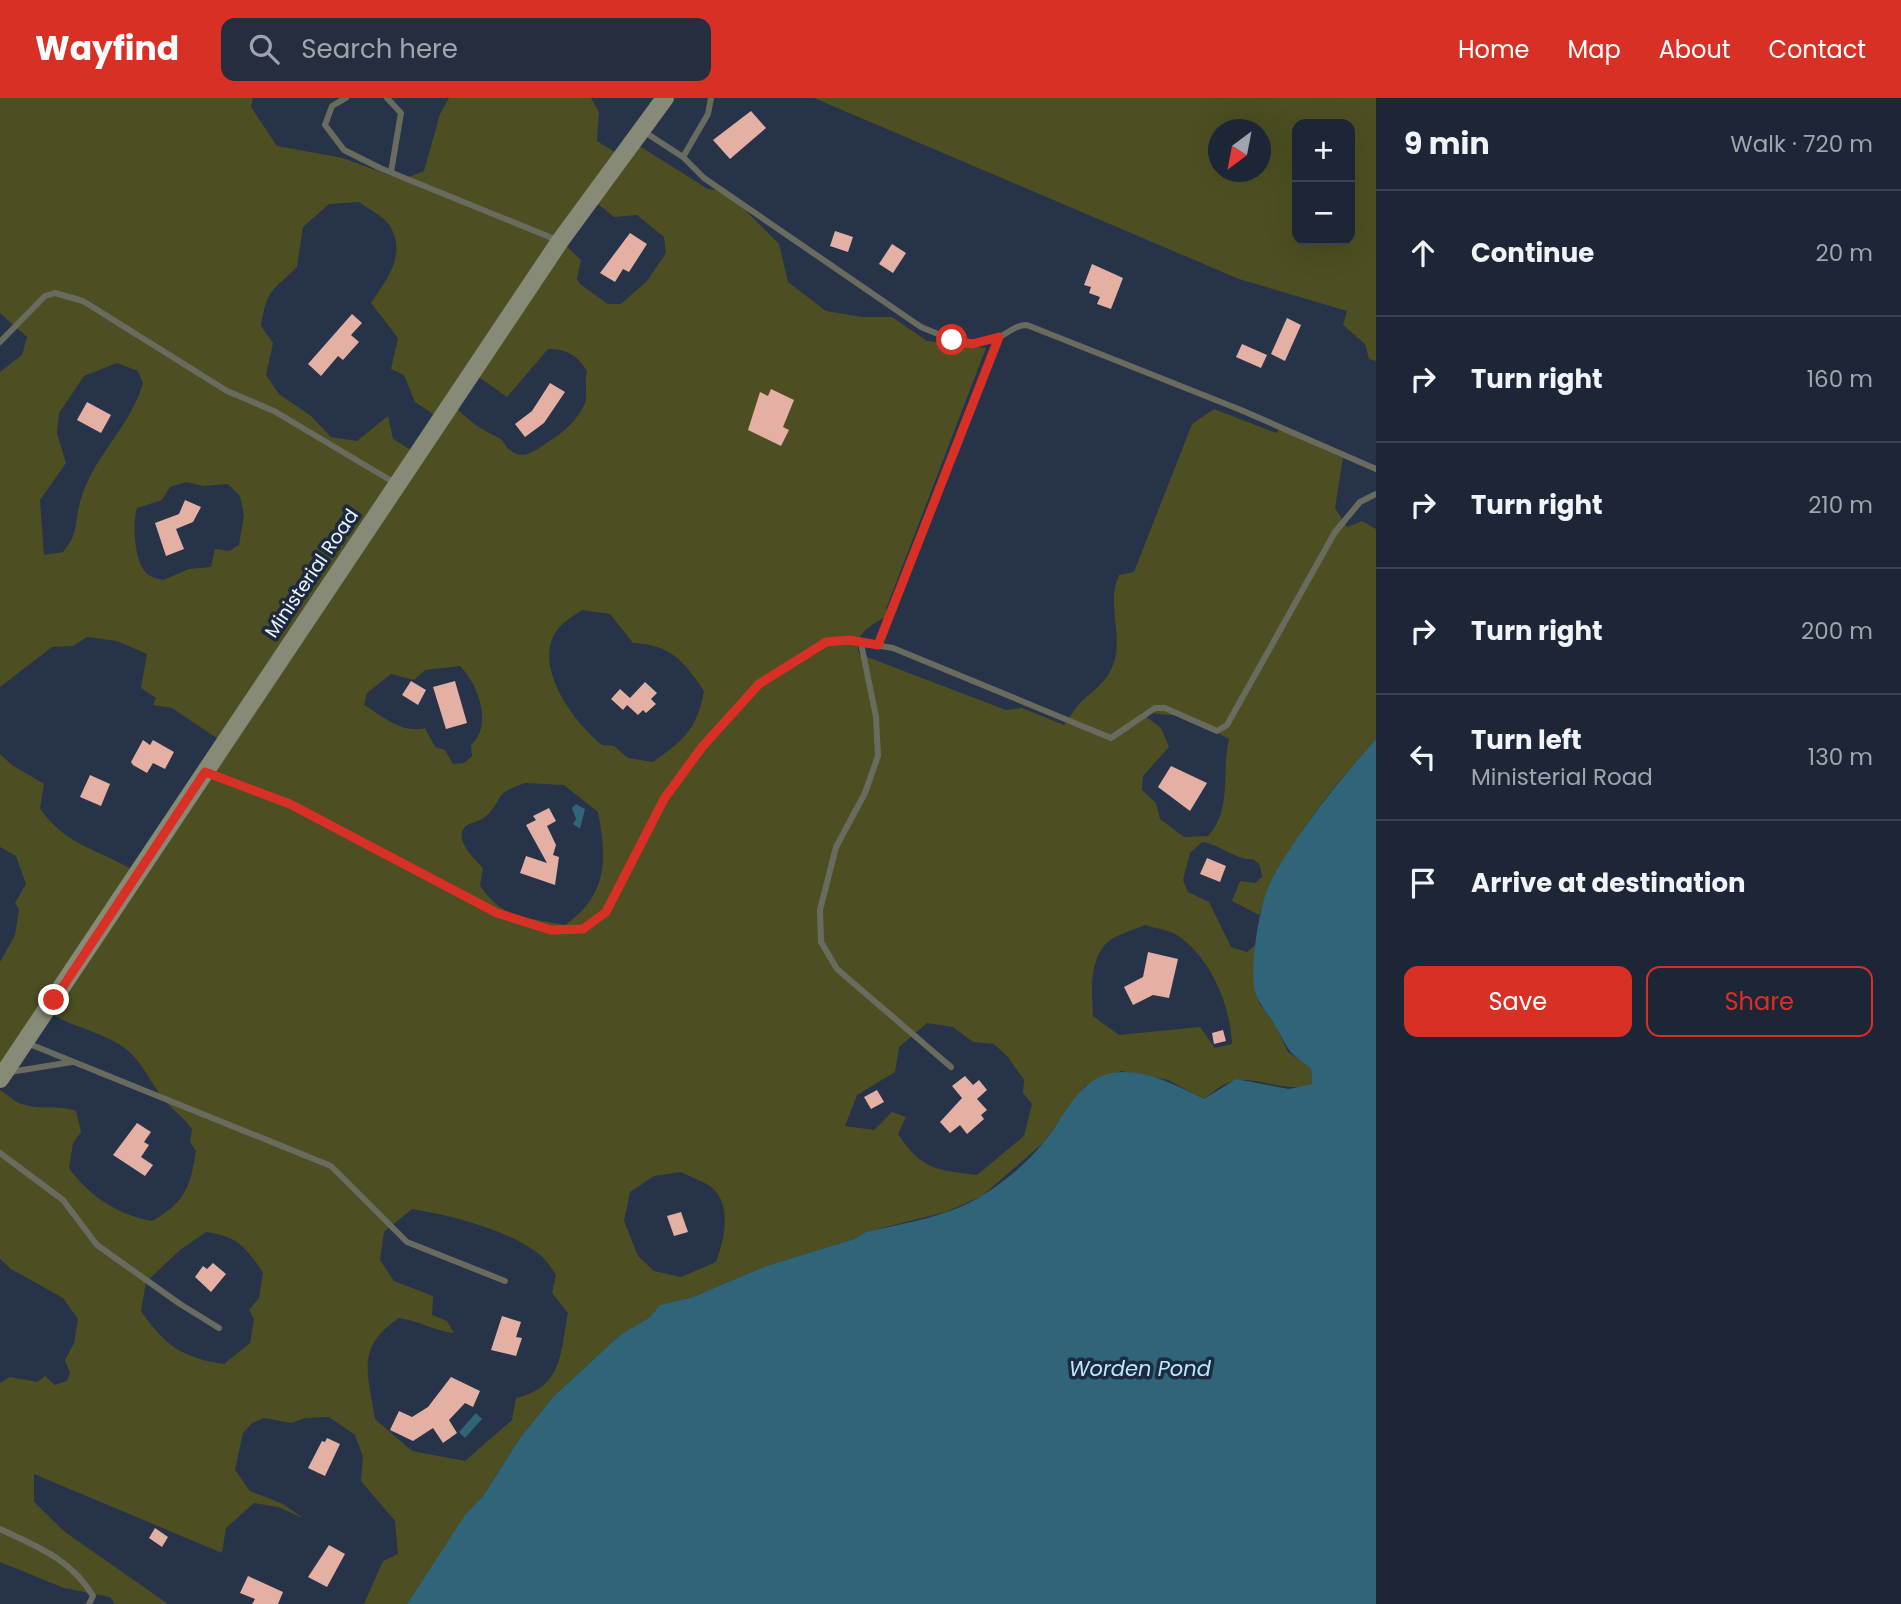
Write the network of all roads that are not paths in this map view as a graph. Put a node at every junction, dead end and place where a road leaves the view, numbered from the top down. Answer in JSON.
{"nodes":[{"id":1,"x":346,"y":98,"type":"edge"},
{"id":2,"x":387,"y":98,"type":"edge"},
{"id":3,"x":665,"y":98,"type":"edge"},
{"id":4,"x":711,"y":98,"type":"edge"},
{"id":5,"x":641,"y":130,"type":"junction"},
{"id":6,"x":683,"y":157,"type":"junction"},
{"id":7,"x":391,"y":172,"type":"junction"},
{"id":8,"x":560,"y":241,"type":"junction"},
{"id":9,"x":999,"y":337,"type":"junction"},
{"id":10,"x":0,"y":342,"type":"edge"},
{"id":11,"x":1376,"y":469,"type":"edge"},
{"id":12,"x":396,"y":484,"type":"junction"},
{"id":13,"x":1376,"y":494,"type":"edge"},
{"id":14,"x":861,"y":643,"type":"junction"},
{"id":15,"x":878,"y":645,"type":"junction"},
{"id":16,"x":205,"y":772,"type":"junction"},
{"id":17,"x":15,"y":1050,"type":"edge"},
{"id":18,"x":74,"y":1062,"type":"junction"},
{"id":19,"x":951,"y":1068,"type":"dead end"},
{"id":20,"x":2,"y":1076,"type":"edge"},
{"id":21,"x":0,"y":1153,"type":"edge"},
{"id":22,"x":505,"y":1281,"type":"dead end"},
{"id":23,"x":219,"y":1328,"type":"dead end"},
{"id":24,"x":0,"y":1529,"type":"edge"},
{"id":25,"x":89,"y":1604,"type":"edge"}],
"edges":[{"from":1,"to":7,"type":"lane"},
{"from":2,"to":7,"type":"lane"},
{"from":3,"to":5,"type":"main road","name":"Ministerial Road"},
{"from":4,"to":6,"type":"lane"},
{"from":5,"to":6,"type":"lane"},
{"from":5,"to":8,"type":"main road","name":"Ministerial Road"},
{"from":6,"to":9,"type":"lane"},
{"from":7,"to":8,"type":"lane"},
{"from":8,"to":12,"type":"main road","name":"Ministerial Road"},
{"from":9,"to":11,"type":"lane"},
{"from":9,"to":15,"type":"lane"},
{"from":10,"to":12,"type":"lane"},
{"from":12,"to":16,"type":"main road","name":"Ministerial Road"},
{"from":13,"to":15,"type":"lane"},
{"from":14,"to":15,"type":"lane"},
{"from":14,"to":16,"type":"lane"},
{"from":14,"to":19,"type":"lane"},
{"from":16,"to":17,"type":"main road","name":"Ministerial Road"},
{"from":17,"to":18,"type":"lane"},
{"from":17,"to":20,"type":"main road","name":"Ministerial Road"},
{"from":18,"to":20,"type":"lane"},
{"from":18,"to":22,"type":"lane"},
{"from":21,"to":23,"type":"lane"},
{"from":24,"to":25,"type":"lane"}]}
